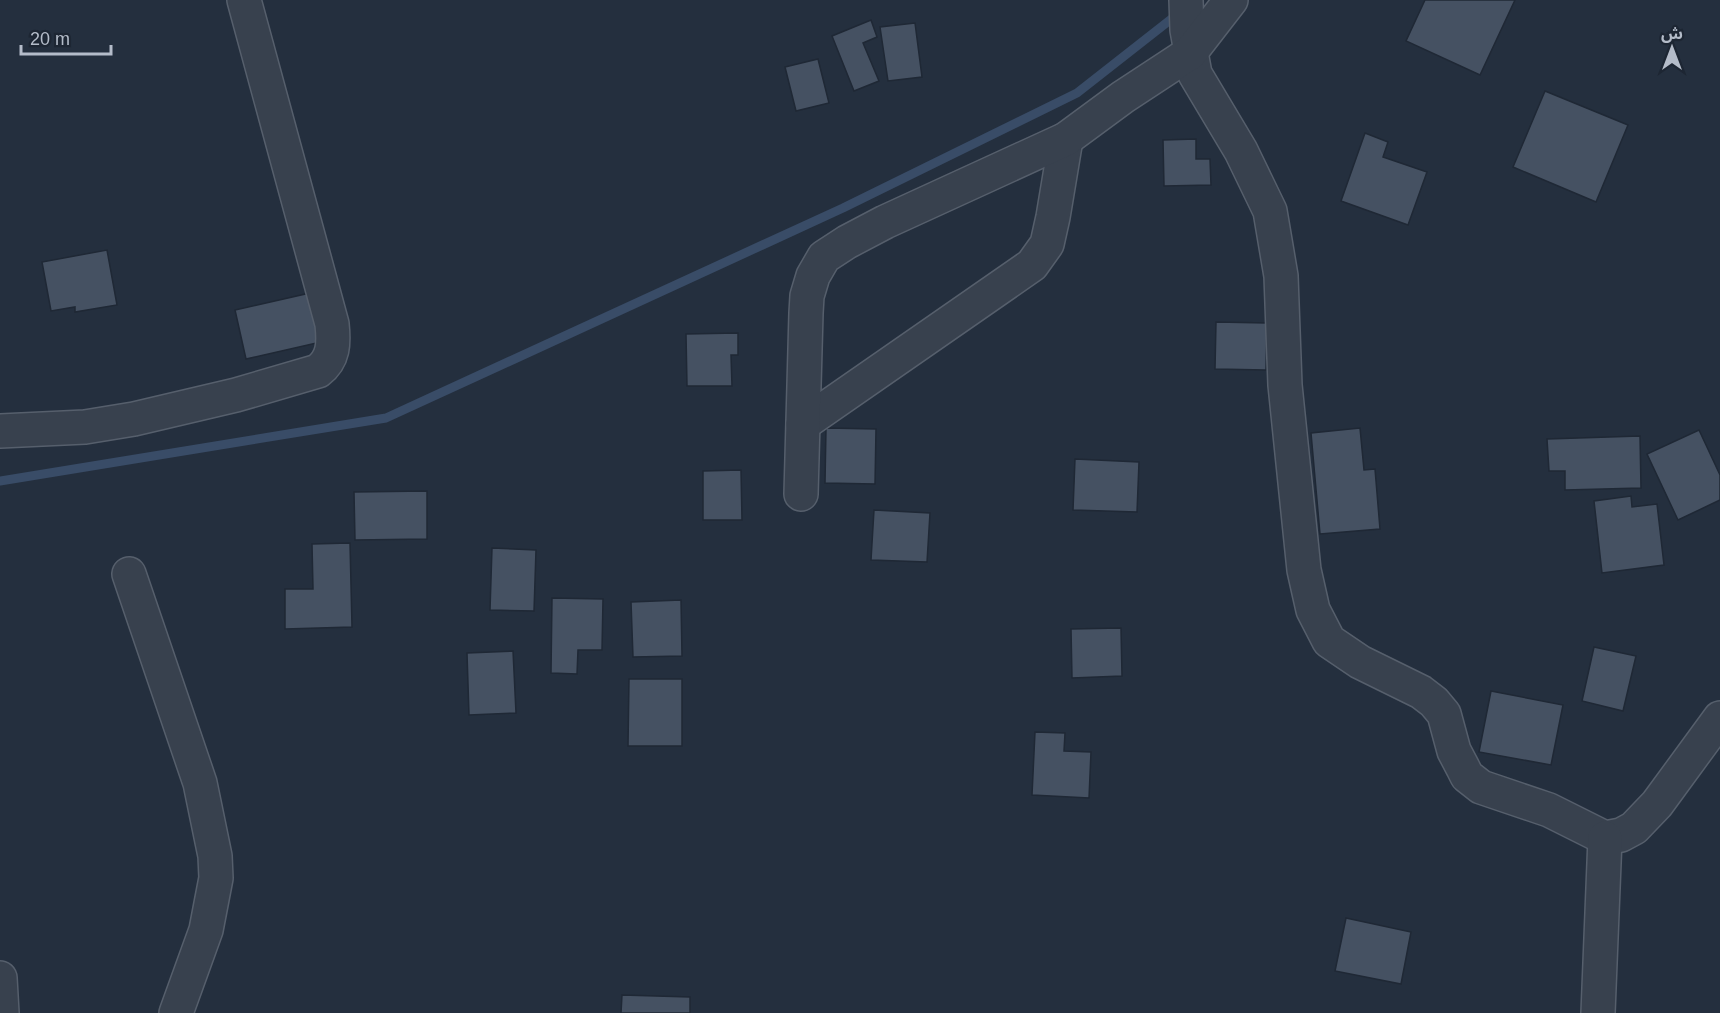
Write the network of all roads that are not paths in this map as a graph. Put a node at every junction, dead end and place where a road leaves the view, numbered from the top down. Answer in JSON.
{"nodes":[{"id":1,"x":244,"y":0,"type":"edge"},
{"id":2,"x":1231,"y":0,"type":"edge"},
{"id":3,"x":1187,"y":28,"type":"edge"},
{"id":4,"x":1066,"y":138,"type":"junction"},
{"id":5,"x":803,"y":424,"type":"junction"},
{"id":6,"x":0,"y":431,"type":"edge"},
{"id":7,"x":801,"y":494,"type":"dead end"},
{"id":8,"x":129,"y":574,"type":"dead end"},
{"id":9,"x":1720,"y":718,"type":"edge"},
{"id":10,"x":1605,"y":838,"type":"junction"},
{"id":11,"x":0,"y":978,"type":"edge"},
{"id":12,"x":2,"y":1013,"type":"edge"},
{"id":13,"x":176,"y":1013,"type":"edge"},
{"id":14,"x":1598,"y":1013,"type":"edge"}],
"edges":[{"from":1,"to":6,"type":"street"},
{"from":2,"to":3,"type":"street"},
{"from":3,"to":4,"type":"street"},
{"from":3,"to":10,"type":"street"},
{"from":4,"to":5,"type":"street"},
{"from":4,"to":5,"type":"street"},
{"from":5,"to":7,"type":"street"},
{"from":8,"to":13,"type":"street"},
{"from":9,"to":10,"type":"street"},
{"from":10,"to":14,"type":"street"},
{"from":11,"to":12,"type":"street"}]}
